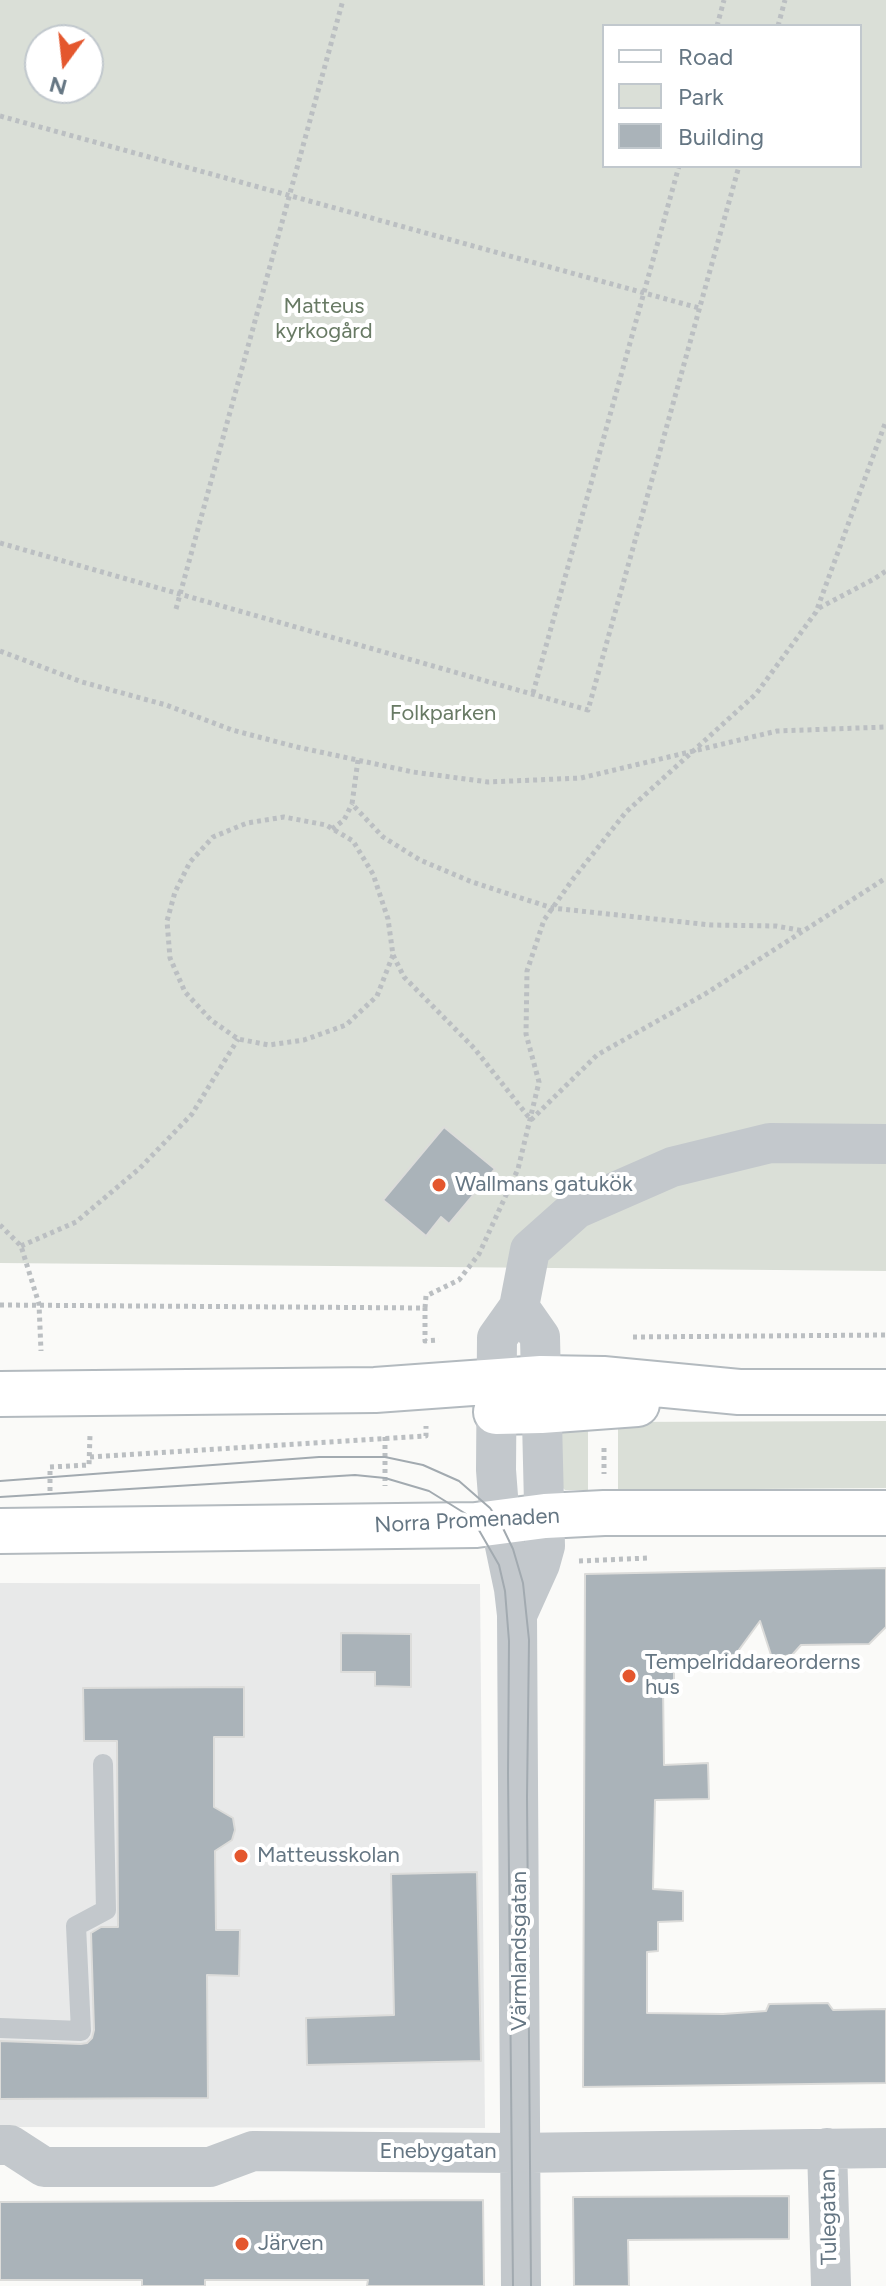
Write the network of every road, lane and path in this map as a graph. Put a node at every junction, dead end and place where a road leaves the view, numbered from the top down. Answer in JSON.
{"nodes":[{"id":1,"x":343,"y":0,"type":"edge"},
{"id":2,"x":724,"y":0,"type":"edge"},
{"id":3,"x":785,"y":0,"type":"edge"},
{"id":4,"x":718,"y":24,"type":"edge"},
{"id":5,"x":779,"y":24,"type":"edge"},
{"id":6,"x":0,"y":116,"type":"edge"},
{"id":7,"x":678,"y":168,"type":"edge"},
{"id":8,"x":738,"y":168,"type":"edge"},
{"id":9,"x":289,"y":196,"type":"junction"},
{"id":10,"x":644,"y":293,"type":"junction"},
{"id":11,"x":699,"y":308,"type":"junction"},
{"id":12,"x":886,"y":421,"type":"edge"},
{"id":13,"x":0,"y":543,"type":"edge"},
{"id":14,"x":886,"y":571,"type":"edge"},
{"id":15,"x":180,"y":594,"type":"junction"},
{"id":16,"x":176,"y":609,"type":"dead end"},
{"id":17,"x":818,"y":609,"type":"junction"},
{"id":18,"x":0,"y":651,"type":"edge"},
{"id":19,"x":533,"y":694,"type":"junction"},
{"id":20,"x":886,"y":727,"type":"edge"},
{"id":21,"x":692,"y":752,"type":"junction"},
{"id":22,"x":358,"y":760,"type":"junction"},
{"id":23,"x":352,"y":804,"type":"junction"},
{"id":24,"x":332,"y":829,"type":"junction"},
{"id":25,"x":886,"y":878,"type":"edge"},
{"id":26,"x":552,"y":908,"type":"junction"},
{"id":27,"x":805,"y":931,"type":"junction"},
{"id":28,"x":393,"y":955,"type":"junction"},
{"id":29,"x":238,"y":1039,"type":"junction"},
{"id":30,"x":531,"y":1120,"type":"junction"},
{"id":31,"x":886,"y":1144,"type":"edge"},
{"id":32,"x":0,"y":1225,"type":"edge"},
{"id":33,"x":21,"y":1246,"type":"junction"},
{"id":34,"x":39,"y":1304,"type":"junction"},
{"id":35,"x":0,"y":1305,"type":"edge"},
{"id":36,"x":425,"y":1308,"type":"junction"},
{"id":37,"x":886,"y":1335,"type":"edge"},
{"id":38,"x":618,"y":1337,"type":"dead end"},
{"id":39,"x":502,"y":1359,"type":"junction"},
{"id":40,"x":886,"y":1392,"type":"edge"},
{"id":41,"x":0,"y":1394,"type":"edge"},
{"id":42,"x":541,"y":1394,"type":"junction"},
{"id":43,"x":90,"y":1457,"type":"dead end"},
{"id":44,"x":50,"y":1467,"type":"dead end"},
{"id":45,"x":886,"y":1513,"type":"edge"},
{"id":46,"x":545,"y":1516,"type":"junction"},
{"id":47,"x":500,"y":1522,"type":"junction"},
{"id":48,"x":0,"y":1531,"type":"edge"},
{"id":49,"x":652,"y":1558,"type":"dead end"},
{"id":50,"x":540,"y":1564,"type":"junction"},
{"id":51,"x":517,"y":1615,"type":"junction"},
{"id":52,"x":103,"y":1764,"type":"dead end"},
{"id":53,"x":0,"y":2028,"type":"edge"},
{"id":54,"x":0,"y":2145,"type":"edge"},
{"id":55,"x":827,"y":2148,"type":"junction"},
{"id":56,"x":886,"y":2148,"type":"edge"},
{"id":57,"x":521,"y":2152,"type":"junction"},
{"id":58,"x":521,"y":2286,"type":"edge"},
{"id":59,"x":831,"y":2286,"type":"edge"}],
"edges":[{"from":1,"to":9,"type":"path"},
{"from":2,"to":4,"type":"path"},
{"from":3,"to":5,"type":"path"},
{"from":6,"to":9,"type":"path"},
{"from":7,"to":10,"type":"path"},
{"from":8,"to":11,"type":"path"},
{"from":9,"to":10,"type":"path"},
{"from":9,"to":15,"type":"path"},
{"from":10,"to":11,"type":"path"},
{"from":10,"to":19,"type":"path"},
{"from":11,"to":19,"type":"path"},
{"from":12,"to":17,"type":"path"},
{"from":13,"to":15,"type":"path"},
{"from":14,"to":17,"type":"path"},
{"from":15,"to":16,"type":"path"},
{"from":15,"to":19,"type":"path"},
{"from":17,"to":21,"type":"path"},
{"from":18,"to":22,"type":"path"},
{"from":20,"to":21,"type":"path"},
{"from":21,"to":22,"type":"path"},
{"from":21,"to":26,"type":"path"},
{"from":22,"to":23,"type":"path"},
{"from":23,"to":24,"type":"path"},
{"from":23,"to":26,"type":"path"},
{"from":24,"to":28,"type":"path"},
{"from":24,"to":29,"type":"path"},
{"from":25,"to":27,"type":"path"},
{"from":26,"to":27,"type":"path"},
{"from":26,"to":30,"type":"path"},
{"from":27,"to":30,"type":"path"},
{"from":28,"to":29,"type":"path"},
{"from":28,"to":30,"type":"path"},
{"from":29,"to":33,"type":"path"},
{"from":30,"to":36,"type":"path"},
{"from":31,"to":39,"type":"street","name":"Värmlandsgatan"},
{"from":32,"to":33,"type":"path"},
{"from":33,"to":34,"type":"path"},
{"from":34,"to":35,"type":"path"},
{"from":34,"to":36,"type":"path"},
{"from":36,"to":39,"type":"path"},
{"from":37,"to":38,"type":"path"},
{"from":39,"to":41,"type":"main road"},
{"from":39,"to":42,"type":"main road"},
{"from":39,"to":42,"type":"street","name":"Värmlandsgatan"},
{"from":39,"to":47,"type":"street","name":"Värmlandsgatan"},
{"from":40,"to":42,"type":"main road"},
{"from":42,"to":46,"type":"street","name":"Värmlandsgatan"},
{"from":43,"to":44,"type":"path"},
{"from":45,"to":46,"type":"main road","name":"Norra Promenaden"},
{"from":46,"to":47,"type":"main road","name":"Norra Promenaden"},
{"from":46,"to":50,"type":"street","name":"Värmlandsgatan"},
{"from":47,"to":48,"type":"main road","name":"Norra Promenaden"},
{"from":47,"to":51,"type":"street","name":"Värmlandsgatan"},
{"from":49,"to":50,"type":"path"},
{"from":50,"to":51,"type":"street","name":"Värmlandsgatan"},
{"from":51,"to":57,"type":"street","name":"Värmlandsgatan"},
{"from":52,"to":53,"type":"lane"},
{"from":54,"to":57,"type":"street","name":"Enebygatan"},
{"from":55,"to":56,"type":"street","name":"Enebygatan"},
{"from":55,"to":57,"type":"street","name":"Enebygatan"},
{"from":55,"to":59,"type":"street","name":"Tulegatan"},
{"from":57,"to":58,"type":"street","name":"Värmlandsgatan"}]}
